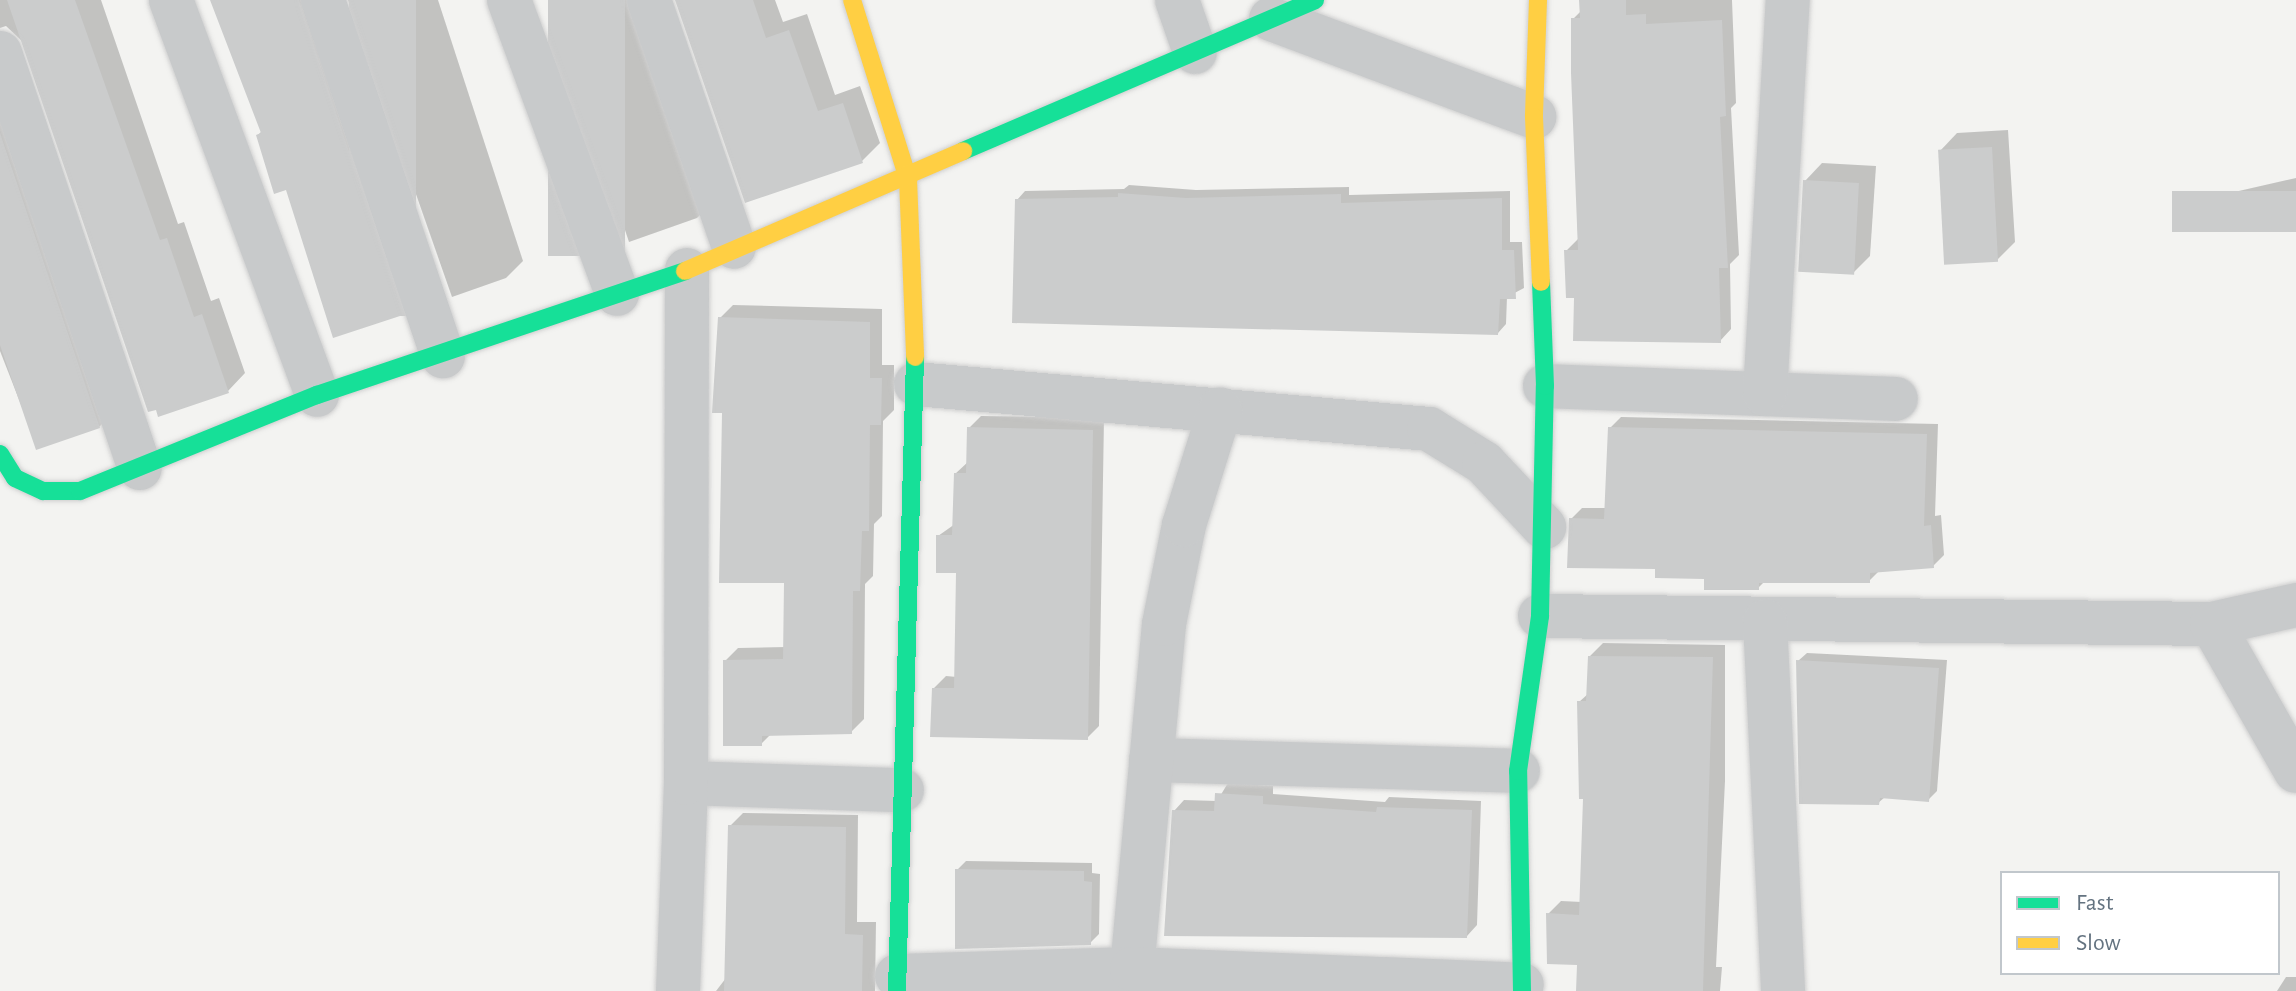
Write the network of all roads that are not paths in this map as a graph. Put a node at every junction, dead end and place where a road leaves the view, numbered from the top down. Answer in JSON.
{"nodes":[{"id":1,"x":171,"y":0,"type":"edge"},
{"id":2,"x":323,"y":0,"type":"edge"},
{"id":3,"x":509,"y":0,"type":"edge"},
{"id":4,"x":649,"y":0,"type":"edge"},
{"id":5,"x":852,"y":0,"type":"edge"},
{"id":6,"x":1177,"y":0,"type":"edge"},
{"id":7,"x":1315,"y":0,"type":"edge"},
{"id":8,"x":1538,"y":0,"type":"edge"},
{"id":9,"x":1788,"y":0,"type":"edge"},
{"id":10,"x":1271,"y":19,"type":"junction"},
{"id":11,"x":1195,"y":52,"type":"junction"},
{"id":12,"x":0,"y":53,"type":"edge"},
{"id":13,"x":1534,"y":117,"type":"junction"},
{"id":14,"x":908,"y":179,"type":"junction"},
{"id":15,"x":734,"y":247,"type":"junction"},
{"id":16,"x":687,"y":270,"type":"junction"},
{"id":17,"x":617,"y":294,"type":"junction"},
{"id":18,"x":443,"y":356,"type":"junction"},
{"id":19,"x":916,"y":384,"type":"junction"},
{"id":20,"x":1545,"y":386,"type":"junction"},
{"id":21,"x":1765,"y":394,"type":"junction"},
{"id":22,"x":317,"y":395,"type":"junction"},
{"id":23,"x":1896,"y":399,"type":"dead end"},
{"id":24,"x":1220,"y":410,"type":"junction"},
{"id":25,"x":0,"y":454,"type":"edge"},
{"id":26,"x":140,"y":468,"type":"junction"},
{"id":27,"x":1544,"y":527,"type":"junction"},
{"id":28,"x":2296,"y":605,"type":"edge"},
{"id":29,"x":1540,"y":616,"type":"junction"},
{"id":30,"x":1765,"y":621,"type":"junction"},
{"id":31,"x":2212,"y":624,"type":"junction"},
{"id":32,"x":1151,"y":760,"type":"junction"},
{"id":33,"x":1518,"y":771,"type":"junction"},
{"id":34,"x":2296,"y":771,"type":"edge"},
{"id":35,"x":686,"y":783,"type":"junction"},
{"id":36,"x":902,"y":790,"type":"junction"},
{"id":37,"x":1132,"y":969,"type":"junction"},
{"id":38,"x":897,"y":983,"type":"edge"},
{"id":39,"x":1522,"y":988,"type":"edge"},
{"id":40,"x":678,"y":991,"type":"edge"},
{"id":41,"x":1783,"y":991,"type":"edge"}],
"edges":[{"from":1,"to":22,"type":"street"},
{"from":2,"to":18,"type":"street"},
{"from":3,"to":17,"type":"street"},
{"from":4,"to":15,"type":"street"},
{"from":5,"to":14,"type":"street"},
{"from":6,"to":11,"type":"street"},
{"from":7,"to":10,"type":"street"},
{"from":8,"to":13,"type":"street"},
{"from":9,"to":21,"type":"street"},
{"from":10,"to":11,"type":"street"},
{"from":10,"to":13,"type":"street"},
{"from":11,"to":14,"type":"street"},
{"from":12,"to":26,"type":"street"},
{"from":13,"to":20,"type":"street"},
{"from":14,"to":15,"type":"street"},
{"from":14,"to":19,"type":"street"},
{"from":15,"to":16,"type":"street"},
{"from":16,"to":17,"type":"street"},
{"from":16,"to":35,"type":"street"},
{"from":17,"to":18,"type":"street"},
{"from":18,"to":22,"type":"street"},
{"from":19,"to":24,"type":"street"},
{"from":19,"to":36,"type":"street"},
{"from":20,"to":21,"type":"street"},
{"from":20,"to":27,"type":"street"},
{"from":21,"to":23,"type":"street"},
{"from":22,"to":26,"type":"street"},
{"from":24,"to":27,"type":"street"},
{"from":24,"to":32,"type":"street"},
{"from":25,"to":26,"type":"street"},
{"from":27,"to":29,"type":"street"},
{"from":28,"to":31,"type":"street"},
{"from":29,"to":30,"type":"street"},
{"from":29,"to":33,"type":"street"},
{"from":30,"to":31,"type":"street"},
{"from":30,"to":41,"type":"street"},
{"from":31,"to":34,"type":"street"},
{"from":32,"to":33,"type":"street"},
{"from":32,"to":37,"type":"street"},
{"from":33,"to":39,"type":"street"},
{"from":35,"to":36,"type":"street"},
{"from":35,"to":40,"type":"street"},
{"from":36,"to":38,"type":"street"},
{"from":37,"to":38,"type":"street"},
{"from":37,"to":39,"type":"street"}]}
